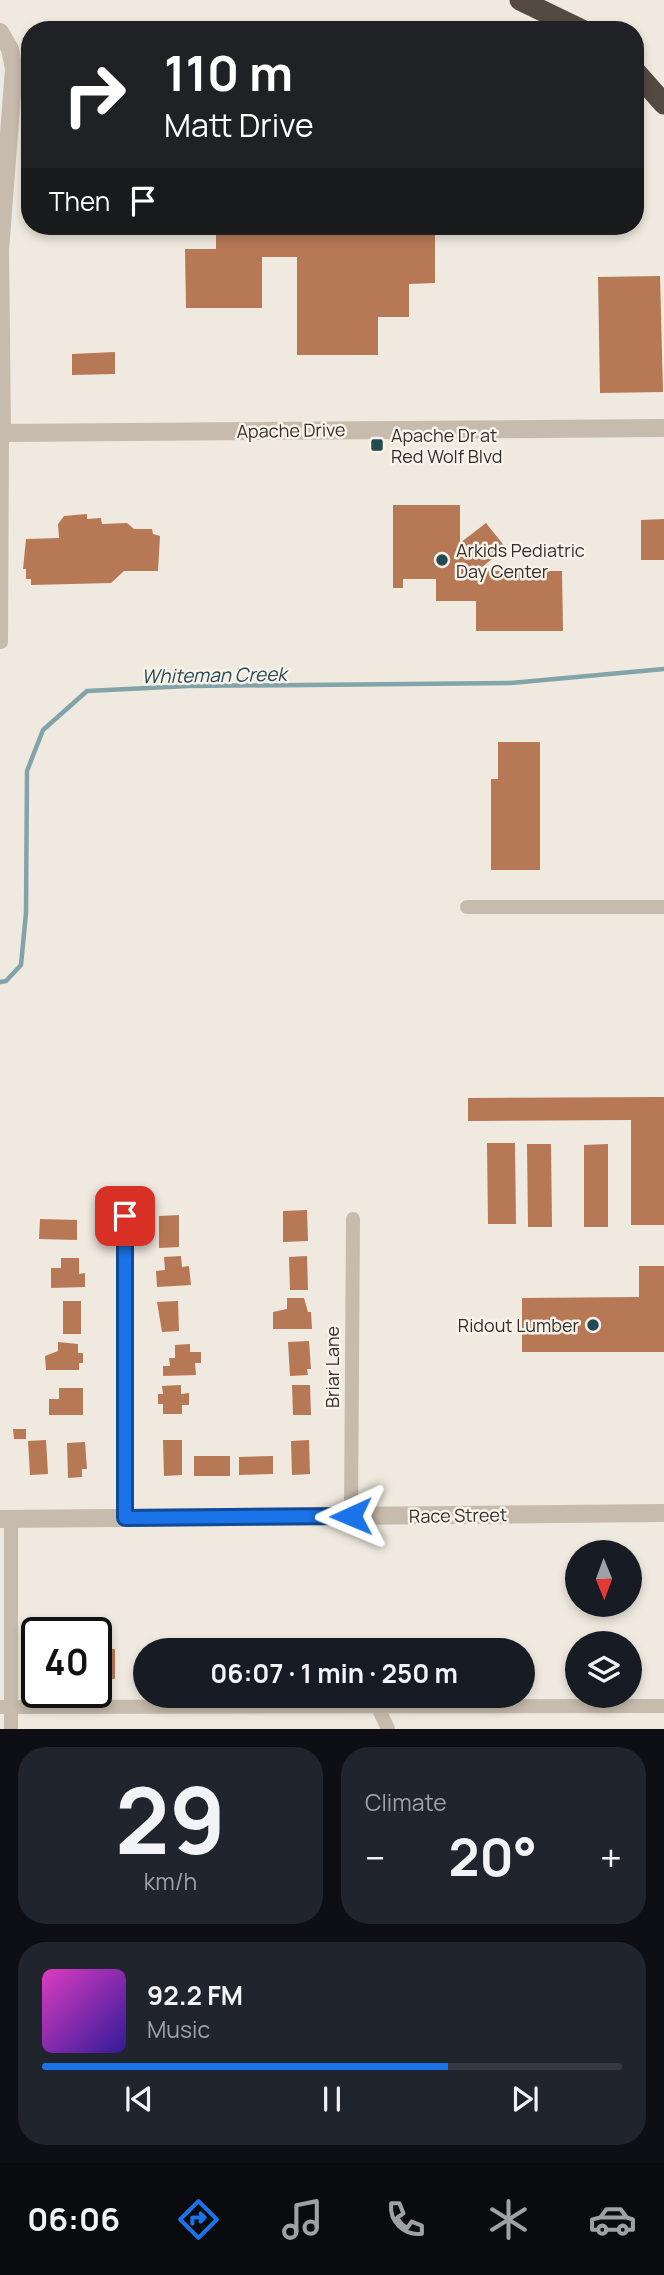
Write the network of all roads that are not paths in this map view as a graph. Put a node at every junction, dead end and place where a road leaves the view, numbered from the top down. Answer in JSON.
{"nodes":[{"id":1,"x":520,"y":0,"type":"edge"},
{"id":2,"x":563,"y":21,"type":"edge"},
{"id":3,"x":0,"y":33,"type":"edge"},
{"id":4,"x":644,"y":81,"type":"edge"},
{"id":5,"x":664,"y":104,"type":"edge"},
{"id":6,"x":664,"y":428,"type":"edge"},
{"id":7,"x":2,"y":433,"type":"junction"},
{"id":8,"x":1,"y":506,"type":"edge"},
{"id":9,"x":1,"y":642,"type":"edge"},
{"id":10,"x":467,"y":907,"type":"dead end"},
{"id":11,"x":664,"y":907,"type":"edge"},
{"id":12,"x":125,"y":1216,"type":"dead end"},
{"id":13,"x":353,"y":1219,"type":"dead end"},
{"id":14,"x":664,"y":1513,"type":"edge"},
{"id":15,"x":351,"y":1516,"type":"junction"},
{"id":16,"x":125,"y":1518,"type":"junction"},
{"id":17,"x":5,"y":1519,"type":"edge"},
{"id":18,"x":133,"y":1706,"type":"edge"},
{"id":19,"x":535,"y":1706,"type":"edge"},
{"id":20,"x":664,"y":1706,"type":"edge"},
{"id":21,"x":6,"y":1707,"type":"edge"},
{"id":22,"x":378,"y":1708,"type":"edge"},
{"id":23,"x":11,"y":1729,"type":"edge"},
{"id":24,"x":388,"y":1729,"type":"edge"}],
"edges":[{"from":1,"to":2,"type":"highway"},
{"from":3,"to":7,"type":"street"},
{"from":4,"to":5,"type":"highway"},
{"from":6,"to":7,"type":"street","name":"Apache Drive"},
{"from":7,"to":8,"type":"street"},
{"from":8,"to":9,"type":"street"},
{"from":10,"to":11,"type":"street"},
{"from":12,"to":16,"type":"street"},
{"from":13,"to":15,"type":"street","name":"Briar Lane"},
{"from":14,"to":15,"type":"street","name":"Race Street"},
{"from":15,"to":16,"type":"street","name":"Race Street"},
{"from":16,"to":17,"type":"street","name":"Race Street"},
{"from":17,"to":21,"type":"street"},
{"from":18,"to":21,"type":"street"},
{"from":19,"to":20,"type":"street"},
{"from":21,"to":23,"type":"street"},
{"from":22,"to":24,"type":"street"}]}
